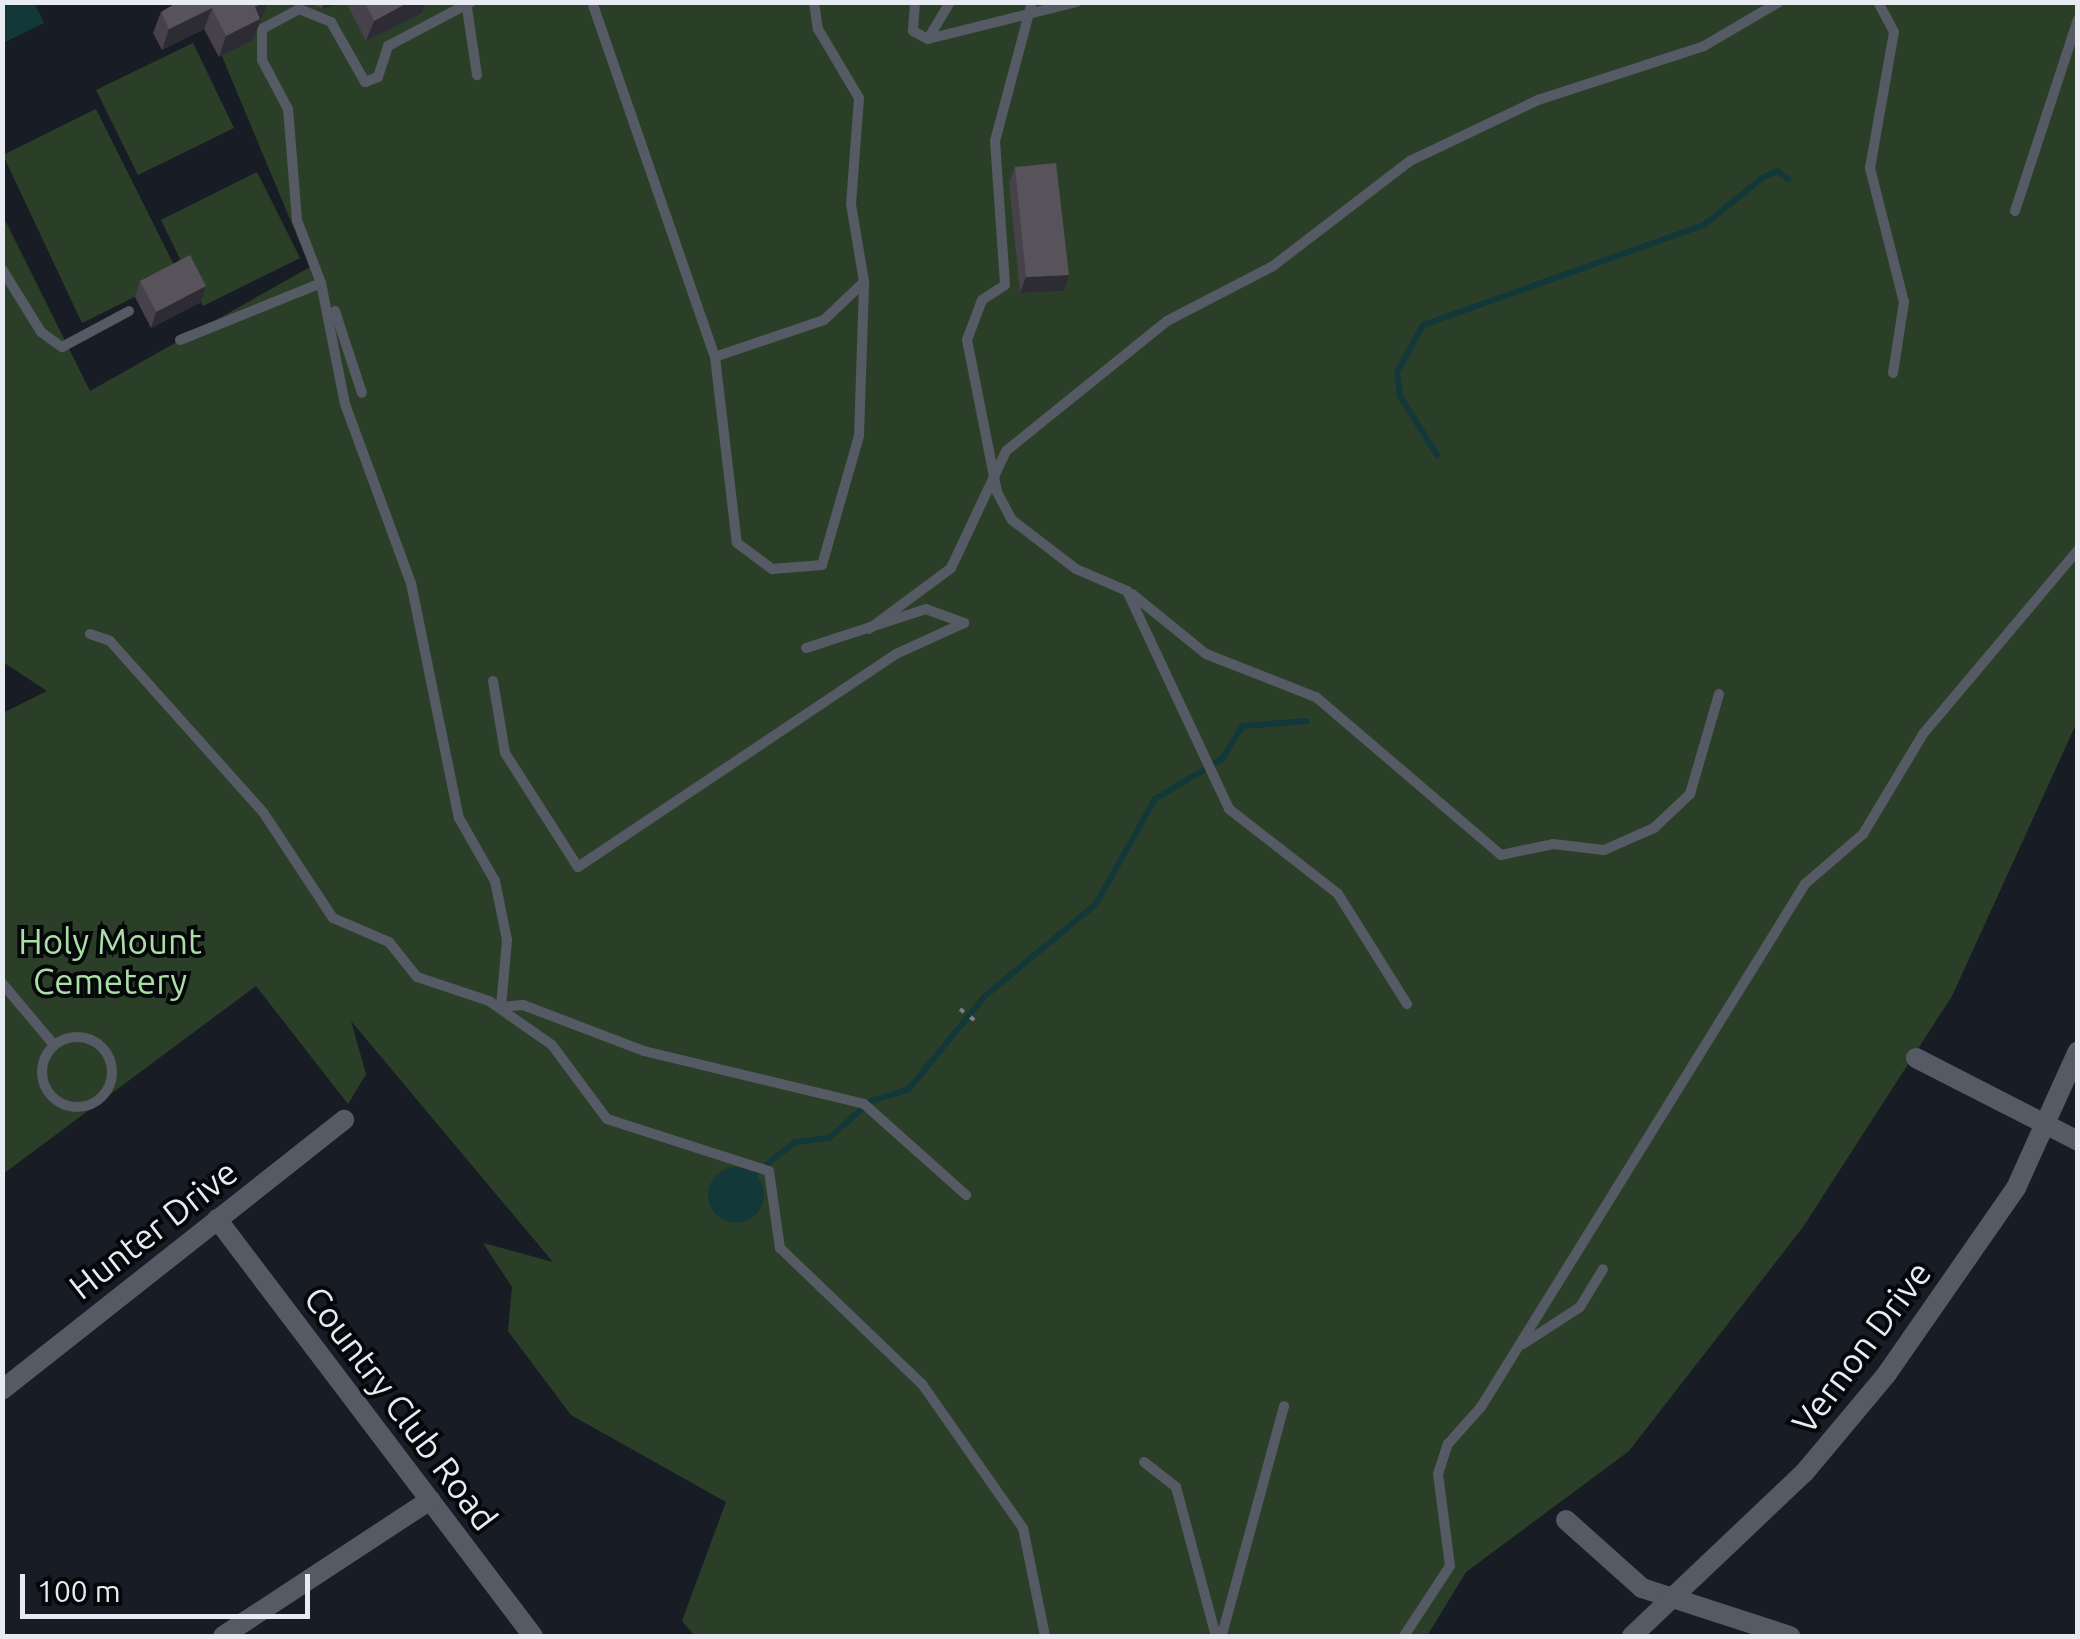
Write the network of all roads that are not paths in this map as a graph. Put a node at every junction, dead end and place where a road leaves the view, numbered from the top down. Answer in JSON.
{"nodes":[{"id":1,"x":592,"y":2,"type":"edge"},
{"id":2,"x":814,"y":2,"type":"edge"},
{"id":3,"x":915,"y":2,"type":"edge"},
{"id":4,"x":950,"y":2,"type":"edge"},
{"id":5,"x":1032,"y":2,"type":"edge"},
{"id":6,"x":1076,"y":2,"type":"edge"},
{"id":7,"x":1779,"y":2,"type":"edge"},
{"id":8,"x":1878,"y":2,"type":"edge"},
{"id":9,"x":469,"y":5,"type":"edge"},
{"id":10,"x":2078,"y":19,"type":"edge"},
{"id":11,"x":1028,"y":20,"type":"junction"},
{"id":12,"x":928,"y":39,"type":"junction"},
{"id":13,"x":477,"y":75,"type":"dead end"},
{"id":14,"x":2015,"y":211,"type":"dead end"},
{"id":15,"x":2,"y":269,"type":"edge"},
{"id":16,"x":864,"y":282,"type":"junction"},
{"id":17,"x":321,"y":283,"type":"junction"},
{"id":18,"x":129,"y":311,"type":"dead end"},
{"id":19,"x":180,"y":340,"type":"dead end"},
{"id":20,"x":715,"y":357,"type":"junction"},
{"id":21,"x":1893,"y":373,"type":"dead end"},
{"id":22,"x":362,"y":392,"type":"dead end"},
{"id":23,"x":992,"y":472,"type":"junction"},
{"id":24,"x":2078,"y":550,"type":"edge"},
{"id":25,"x":1127,"y":591,"type":"junction"},
{"id":26,"x":868,"y":629,"type":"junction"},
{"id":27,"x":90,"y":634,"type":"dead end"},
{"id":28,"x":806,"y":648,"type":"dead end"},
{"id":29,"x":493,"y":681,"type":"dead end"},
{"id":30,"x":1719,"y":694,"type":"dead end"},
{"id":31,"x":2,"y":983,"type":"edge"},
{"id":32,"x":1407,"y":1004,"type":"dead end"},
{"id":33,"x":500,"y":1007,"type":"junction"},
{"id":34,"x":54,"y":1046,"type":"junction"},
{"id":35,"x":2078,"y":1051,"type":"edge"},
{"id":36,"x":1916,"y":1058,"type":"dead end"},
{"id":37,"x":344,"y":1120,"type":"dead end"},
{"id":38,"x":2044,"y":1126,"type":"junction"},
{"id":39,"x":2078,"y":1141,"type":"edge"},
{"id":40,"x":966,"y":1195,"type":"dead end"},
{"id":41,"x":217,"y":1220,"type":"junction"},
{"id":42,"x":1603,"y":1268,"type":"dead end"},
{"id":43,"x":1513,"y":1353,"type":"junction"},
{"id":44,"x":2,"y":1390,"type":"edge"},
{"id":45,"x":1284,"y":1406,"type":"dead end"},
{"id":46,"x":1144,"y":1462,"type":"dead end"},
{"id":47,"x":430,"y":1500,"type":"junction"},
{"id":48,"x":1566,"y":1520,"type":"dead end"},
{"id":49,"x":1672,"y":1594,"type":"junction"},
{"id":50,"x":223,"y":1636,"type":"edge"},
{"id":51,"x":533,"y":1636,"type":"edge"},
{"id":52,"x":1045,"y":1636,"type":"edge"},
{"id":53,"x":1404,"y":1636,"type":"edge"},
{"id":54,"x":1632,"y":1636,"type":"edge"},
{"id":55,"x":1790,"y":1636,"type":"edge"}],
"edges":[{"from":1,"to":20,"type":"lane"},
{"from":2,"to":16,"type":"lane"},
{"from":3,"to":12,"type":"lane"},
{"from":4,"to":12,"type":"lane"},
{"from":5,"to":11,"type":"lane"},
{"from":6,"to":11,"type":"lane"},
{"from":7,"to":23,"type":"lane"},
{"from":8,"to":21,"type":"lane"},
{"from":9,"to":13,"type":"lane"},
{"from":9,"to":17,"type":"lane"},
{"from":10,"to":14,"type":"lane"},
{"from":11,"to":12,"type":"lane"},
{"from":11,"to":23,"type":"lane"},
{"from":15,"to":18,"type":"lane"},
{"from":16,"to":20,"type":"lane"},
{"from":16,"to":20,"type":"lane"},
{"from":17,"to":19,"type":"lane"},
{"from":17,"to":22,"type":"lane"},
{"from":17,"to":33,"type":"lane"},
{"from":23,"to":25,"type":"lane"},
{"from":23,"to":26,"type":"lane"},
{"from":24,"to":43,"type":"lane"},
{"from":25,"to":30,"type":"lane"},
{"from":25,"to":32,"type":"lane"},
{"from":26,"to":28,"type":"lane"},
{"from":26,"to":29,"type":"lane"},
{"from":27,"to":33,"type":"lane"},
{"from":31,"to":34,"type":"lane"},
{"from":33,"to":40,"type":"lane"},
{"from":33,"to":52,"type":"lane"},
{"from":34,"to":34,"type":"lane"},
{"from":35,"to":38,"type":"street","name":"Vernon Drive"},
{"from":36,"to":38,"type":"street"},
{"from":37,"to":41,"type":"street","name":"Hunter Drive"},
{"from":38,"to":39,"type":"street"},
{"from":38,"to":49,"type":"street","name":"Vernon Drive"},
{"from":41,"to":44,"type":"street","name":"Hunter Drive"},
{"from":41,"to":47,"type":"street","name":"Country Club Road"},
{"from":42,"to":43,"type":"lane"},
{"from":43,"to":53,"type":"lane"},
{"from":45,"to":46,"type":"lane"},
{"from":47,"to":50,"type":"street"},
{"from":47,"to":51,"type":"street","name":"Country Club Road"},
{"from":48,"to":49,"type":"street"},
{"from":49,"to":54,"type":"street","name":"Vernon Drive"},
{"from":49,"to":55,"type":"street"}]}
